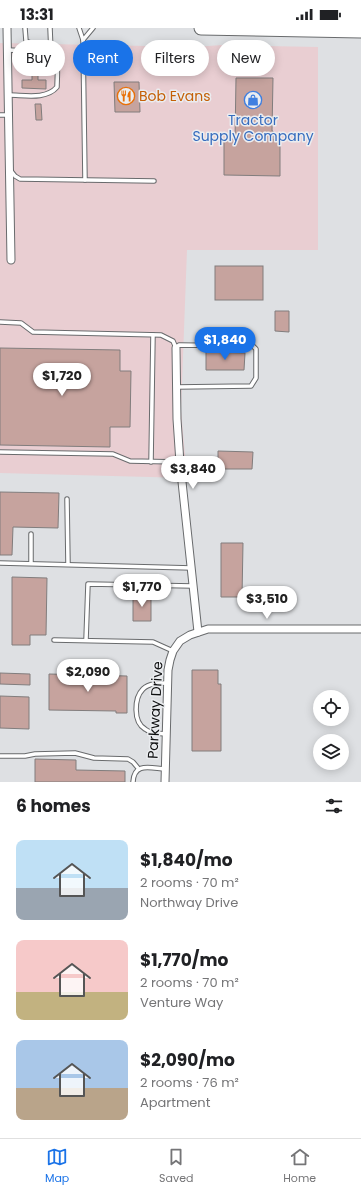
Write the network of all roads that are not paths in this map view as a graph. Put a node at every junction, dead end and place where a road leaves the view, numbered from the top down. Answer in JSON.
{"nodes":[{"id":1,"x":7,"y":28,"type":"edge"},
{"id":2,"x":25,"y":28,"type":"edge"},
{"id":3,"x":50,"y":28,"type":"edge"},
{"id":4,"x":79,"y":28,"type":"edge"},
{"id":5,"x":93,"y":28,"type":"edge"},
{"id":6,"x":201,"y":28,"type":"edge"},
{"id":7,"x":235,"y":28,"type":"edge"},
{"id":8,"x":361,"y":31,"type":"edge"},
{"id":9,"x":26,"y":40,"type":"edge"},
{"id":10,"x":50,"y":40,"type":"edge"},
{"id":11,"x":83,"y":40,"type":"joint"},
{"id":12,"x":8,"y":50,"type":"junction"},
{"id":13,"x":12,"y":50,"type":"edge"},
{"id":14,"x":57,"y":76,"type":"edge"},
{"id":15,"x":84,"y":76,"type":"edge"},
{"id":16,"x":9,"y":95,"type":"junction"},
{"id":17,"x":9,"y":114,"type":"junction"},
{"id":18,"x":0,"y":115,"type":"edge"},
{"id":19,"x":10,"y":170,"type":"junction"},
{"id":20,"x":85,"y":180,"type":"junction"},
{"id":21,"x":154,"y":181,"type":"dead end"},
{"id":22,"x":11,"y":260,"type":"dead end"},
{"id":23,"x":0,"y":322,"type":"edge"},
{"id":24,"x":153,"y":335,"type":"junction"},
{"id":25,"x":176,"y":348,"type":"junction"},
{"id":26,"x":177,"y":387,"type":"junction"},
{"id":27,"x":0,"y":452,"type":"edge"},
{"id":28,"x":151,"y":462,"type":"junction"},
{"id":29,"x":180,"y":462,"type":"junction"},
{"id":30,"x":67,"y":499,"type":"dead end"},
{"id":31,"x":31,"y":534,"type":"dead end"},
{"id":32,"x":0,"y":563,"type":"edge"},
{"id":33,"x":31,"y":563,"type":"junction"},
{"id":34,"x":68,"y":564,"type":"junction"},
{"id":35,"x":192,"y":568,"type":"junction"},
{"id":36,"x":193,"y":586,"type":"junction"},
{"id":37,"x":361,"y":629,"type":"edge"},
{"id":38,"x":198,"y":632,"type":"junction"},
{"id":39,"x":54,"y":640,"type":"dead end"},
{"id":40,"x":86,"y":640,"type":"junction"},
{"id":41,"x":173,"y":651,"type":"junction"},
{"id":42,"x":167,"y":682,"type":"junction"},
{"id":43,"x":166,"y":734,"type":"junction"},
{"id":44,"x":0,"y":756,"type":"edge"},
{"id":45,"x":138,"y":768,"type":"junction"},
{"id":46,"x":165,"y":769,"type":"junction"},
{"id":47,"x":133,"y":782,"type":"edge"},
{"id":48,"x":165,"y":782,"type":"edge"}],
"edges":[{"from":1,"to":12,"type":"street"},
{"from":2,"to":9,"type":"lane"},
{"from":3,"to":10,"type":"lane"},
{"from":4,"to":11,"type":"lane"},
{"from":5,"to":11,"type":"lane"},
{"from":6,"to":7,"type":"highway"},
{"from":7,"to":8,"type":"highway"},
{"from":12,"to":13,"type":"lane"},
{"from":12,"to":16,"type":"street"},
{"from":14,"to":16,"type":"lane"},
{"from":15,"to":20,"type":"lane"},
{"from":16,"to":17,"type":"street"},
{"from":17,"to":18,"type":"lane"},
{"from":17,"to":19,"type":"street"},
{"from":19,"to":20,"type":"lane"},
{"from":19,"to":22,"type":"street"},
{"from":20,"to":21,"type":"lane"},
{"from":23,"to":24,"type":"lane"},
{"from":24,"to":25,"type":"lane"},
{"from":24,"to":28,"type":"lane"},
{"from":25,"to":26,"type":"street"},
{"from":25,"to":26,"type":"lane"},
{"from":26,"to":29,"type":"street"},
{"from":27,"to":28,"type":"lane"},
{"from":28,"to":29,"type":"lane"},
{"from":29,"to":35,"type":"street"},
{"from":30,"to":34,"type":"lane"},
{"from":31,"to":33,"type":"lane"},
{"from":32,"to":33,"type":"lane"},
{"from":33,"to":34,"type":"lane"},
{"from":34,"to":35,"type":"lane"},
{"from":35,"to":36,"type":"street"},
{"from":36,"to":38,"type":"street"},
{"from":36,"to":40,"type":"lane"},
{"from":37,"to":38,"type":"street"},
{"from":38,"to":41,"type":"street","name":"Parkway Drive"},
{"from":39,"to":40,"type":"lane"},
{"from":40,"to":41,"type":"lane"},
{"from":41,"to":42,"type":"street","name":"Parkway Drive"},
{"from":42,"to":43,"type":"street","name":"Parkway Drive"},
{"from":42,"to":43,"type":"lane"},
{"from":43,"to":46,"type":"street","name":"Parkway Drive"},
{"from":44,"to":45,"type":"lane"},
{"from":45,"to":46,"type":"lane"},
{"from":45,"to":47,"type":"lane"},
{"from":46,"to":48,"type":"street","name":"Parkway Drive"}]}
